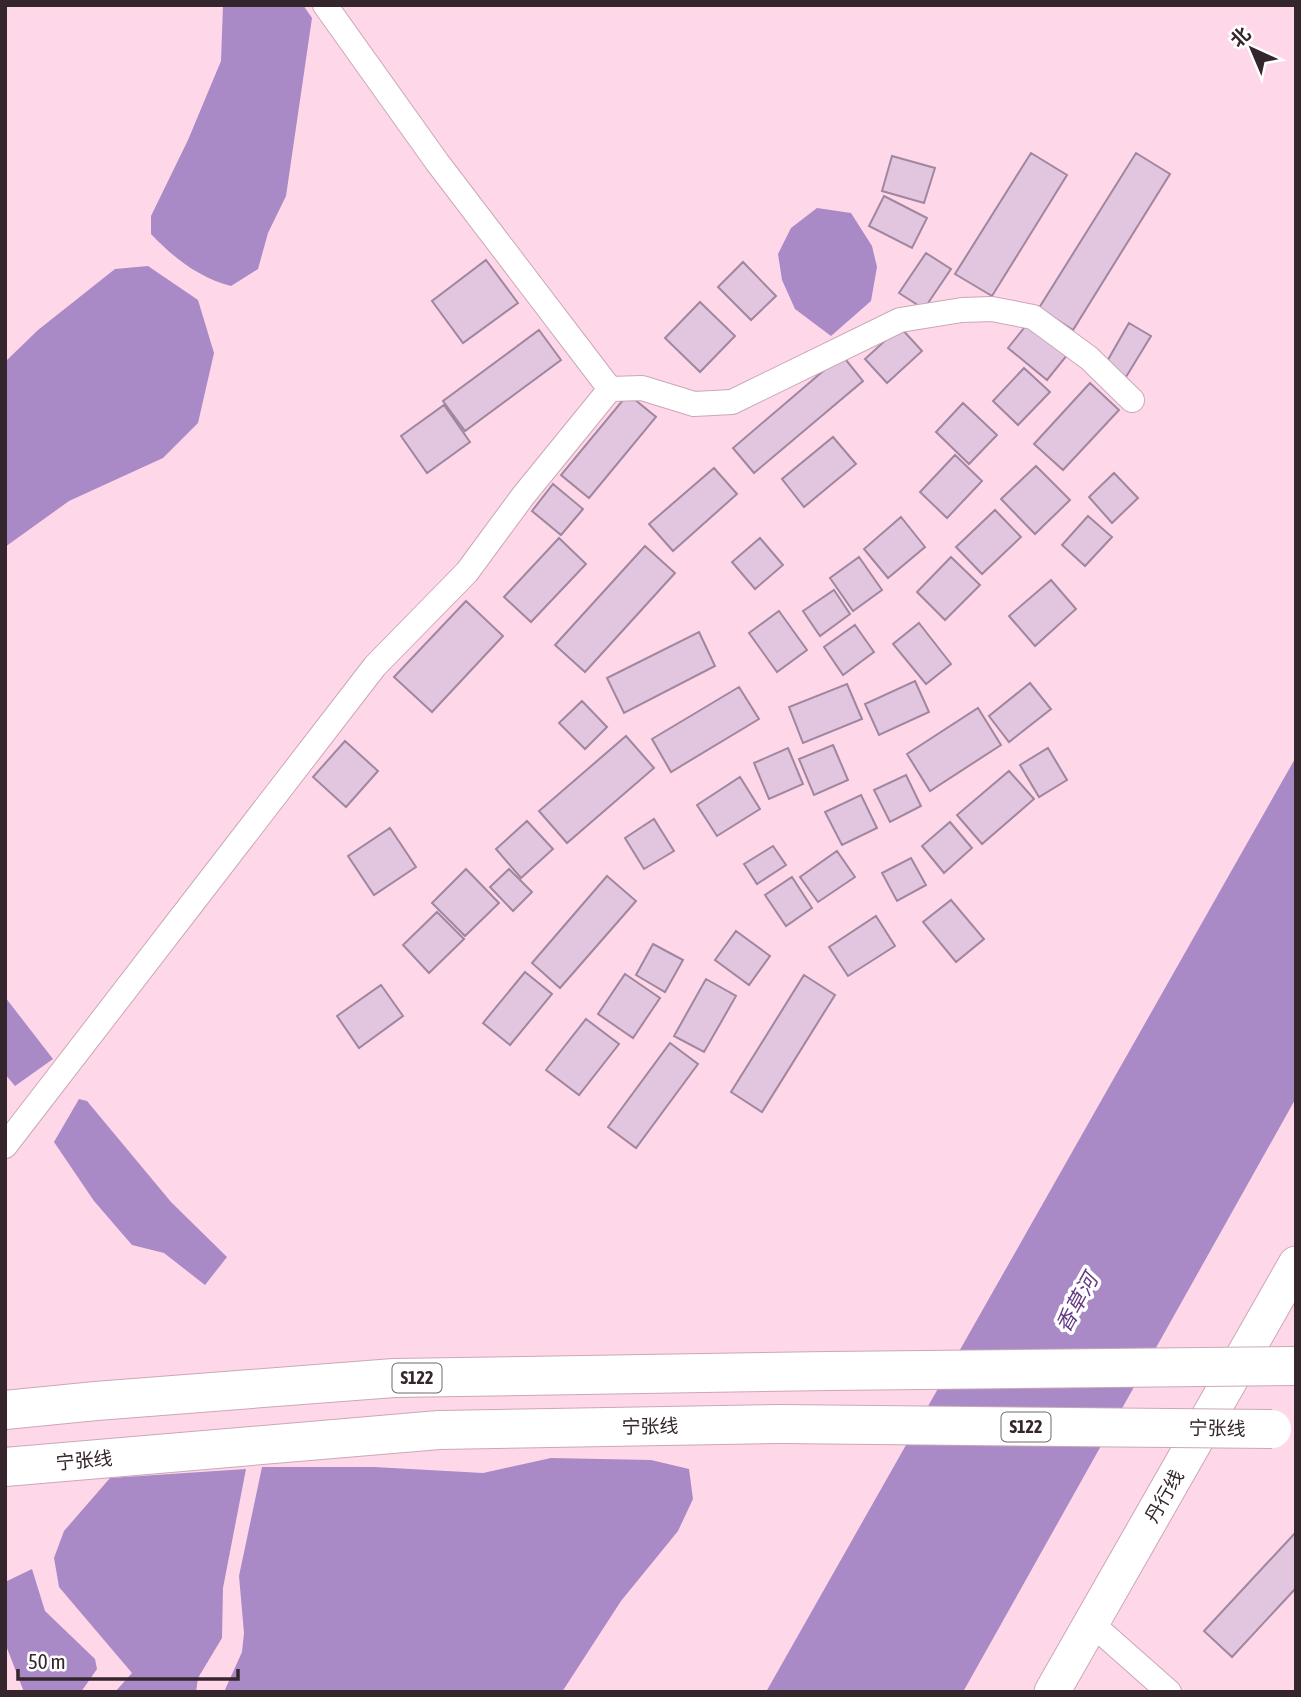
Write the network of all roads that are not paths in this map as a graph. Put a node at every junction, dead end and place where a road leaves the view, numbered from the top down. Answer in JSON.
{"nodes":[{"id":1,"x":325,"y":5,"type":"edge"},
{"id":2,"x":610,"y":389,"type":"junction"},
{"id":3,"x":1132,"y":400,"type":"dead end"},
{"id":4,"x":5,"y":1146,"type":"edge"},
{"id":5,"x":1296,"y":1264,"type":"edge"},
{"id":6,"x":1296,"y":1366,"type":"edge"},
{"id":7,"x":5,"y":1410,"type":"edge"},
{"id":8,"x":1284,"y":1429,"type":"edge"},
{"id":9,"x":5,"y":1467,"type":"edge"},
{"id":10,"x":1091,"y":1623,"type":"junction"},
{"id":11,"x":1052,"y":1692,"type":"edge"},
{"id":12,"x":1169,"y":1692,"type":"edge"}],
"edges":[{"from":1,"to":2,"type":"street"},
{"from":2,"to":3,"type":"street"},
{"from":2,"to":4,"type":"street"},
{"from":5,"to":10,"type":"main road","name":"丹行线"},
{"from":6,"to":7,"type":"main road","number":"S122","bridge":true},
{"from":8,"to":9,"type":"main road","name":"宁张线","number":"S122","bridge":true},
{"from":10,"to":11,"type":"main road","name":"丹行线"},
{"from":10,"to":12,"type":"street"}]}
